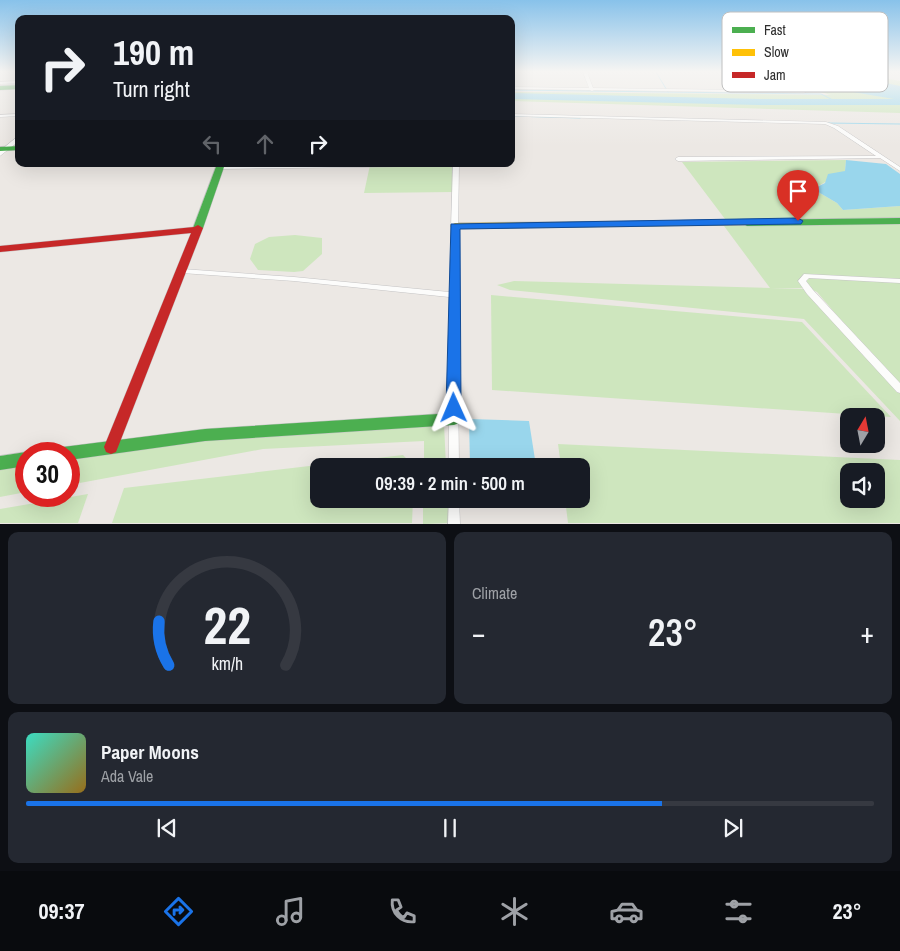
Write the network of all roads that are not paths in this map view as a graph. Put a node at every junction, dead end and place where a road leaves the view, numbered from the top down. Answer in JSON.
{"nodes":[{"id":1,"x":15,"y":115,"type":"edge"},
{"id":2,"x":515,"y":115,"type":"edge"},
{"id":3,"x":0,"y":116,"type":"edge"},
{"id":4,"x":15,"y":141,"type":"edge"},
{"id":5,"x":15,"y":149,"type":"edge"},
{"id":6,"x":2,"y":151,"type":"edge"},
{"id":7,"x":881,"y":157,"type":"junction"},
{"id":8,"x":678,"y":160,"type":"dead end"},
{"id":9,"x":219,"y":167,"type":"edge"},
{"id":10,"x":456,"y":167,"type":"edge"},
{"id":11,"x":900,"y":169,"type":"edge"},
{"id":12,"x":899,"y":222,"type":"edge"},
{"id":13,"x":455,"y":226,"type":"junction"},
{"id":14,"x":195,"y":230,"type":"junction"},
{"id":15,"x":0,"y":249,"type":"edge"},
{"id":16,"x":182,"y":271,"type":"junction"},
{"id":17,"x":900,"y":281,"type":"edge"},
{"id":18,"x":453,"y":295,"type":"junction"},
{"id":19,"x":900,"y":389,"type":"edge"},
{"id":20,"x":454,"y":419,"type":"junction"},
{"id":21,"x":111,"y":447,"type":"junction"},
{"id":22,"x":80,"y":452,"type":"edge"},
{"id":23,"x":454,"y":458,"type":"edge"},
{"id":24,"x":15,"y":461,"type":"edge"},
{"id":25,"x":0,"y":463,"type":"edge"},
{"id":26,"x":454,"y":508,"type":"edge"},
{"id":27,"x":454,"y":524,"type":"edge"}],
"edges":[{"from":1,"to":3,"type":"street"},
{"from":2,"to":7,"type":"street"},
{"from":4,"to":6,"type":"street"},
{"from":5,"to":6,"type":"main road"},
{"from":7,"to":8,"type":"street"},
{"from":7,"to":11,"type":"street"},
{"from":9,"to":14,"type":"main road"},
{"from":10,"to":13,"type":"street"},
{"from":12,"to":13,"type":"main road"},
{"from":13,"to":18,"type":"street"},
{"from":14,"to":15,"type":"main road"},
{"from":14,"to":16,"type":"main road"},
{"from":16,"to":18,"type":"street"},
{"from":16,"to":21,"type":"main road"},
{"from":17,"to":19,"type":"street"},
{"from":18,"to":20,"type":"street"},
{"from":20,"to":21,"type":"main road"},
{"from":20,"to":23,"type":"street"},
{"from":21,"to":22,"type":"main road"},
{"from":24,"to":25,"type":"main road"},
{"from":26,"to":27,"type":"street"}]}
